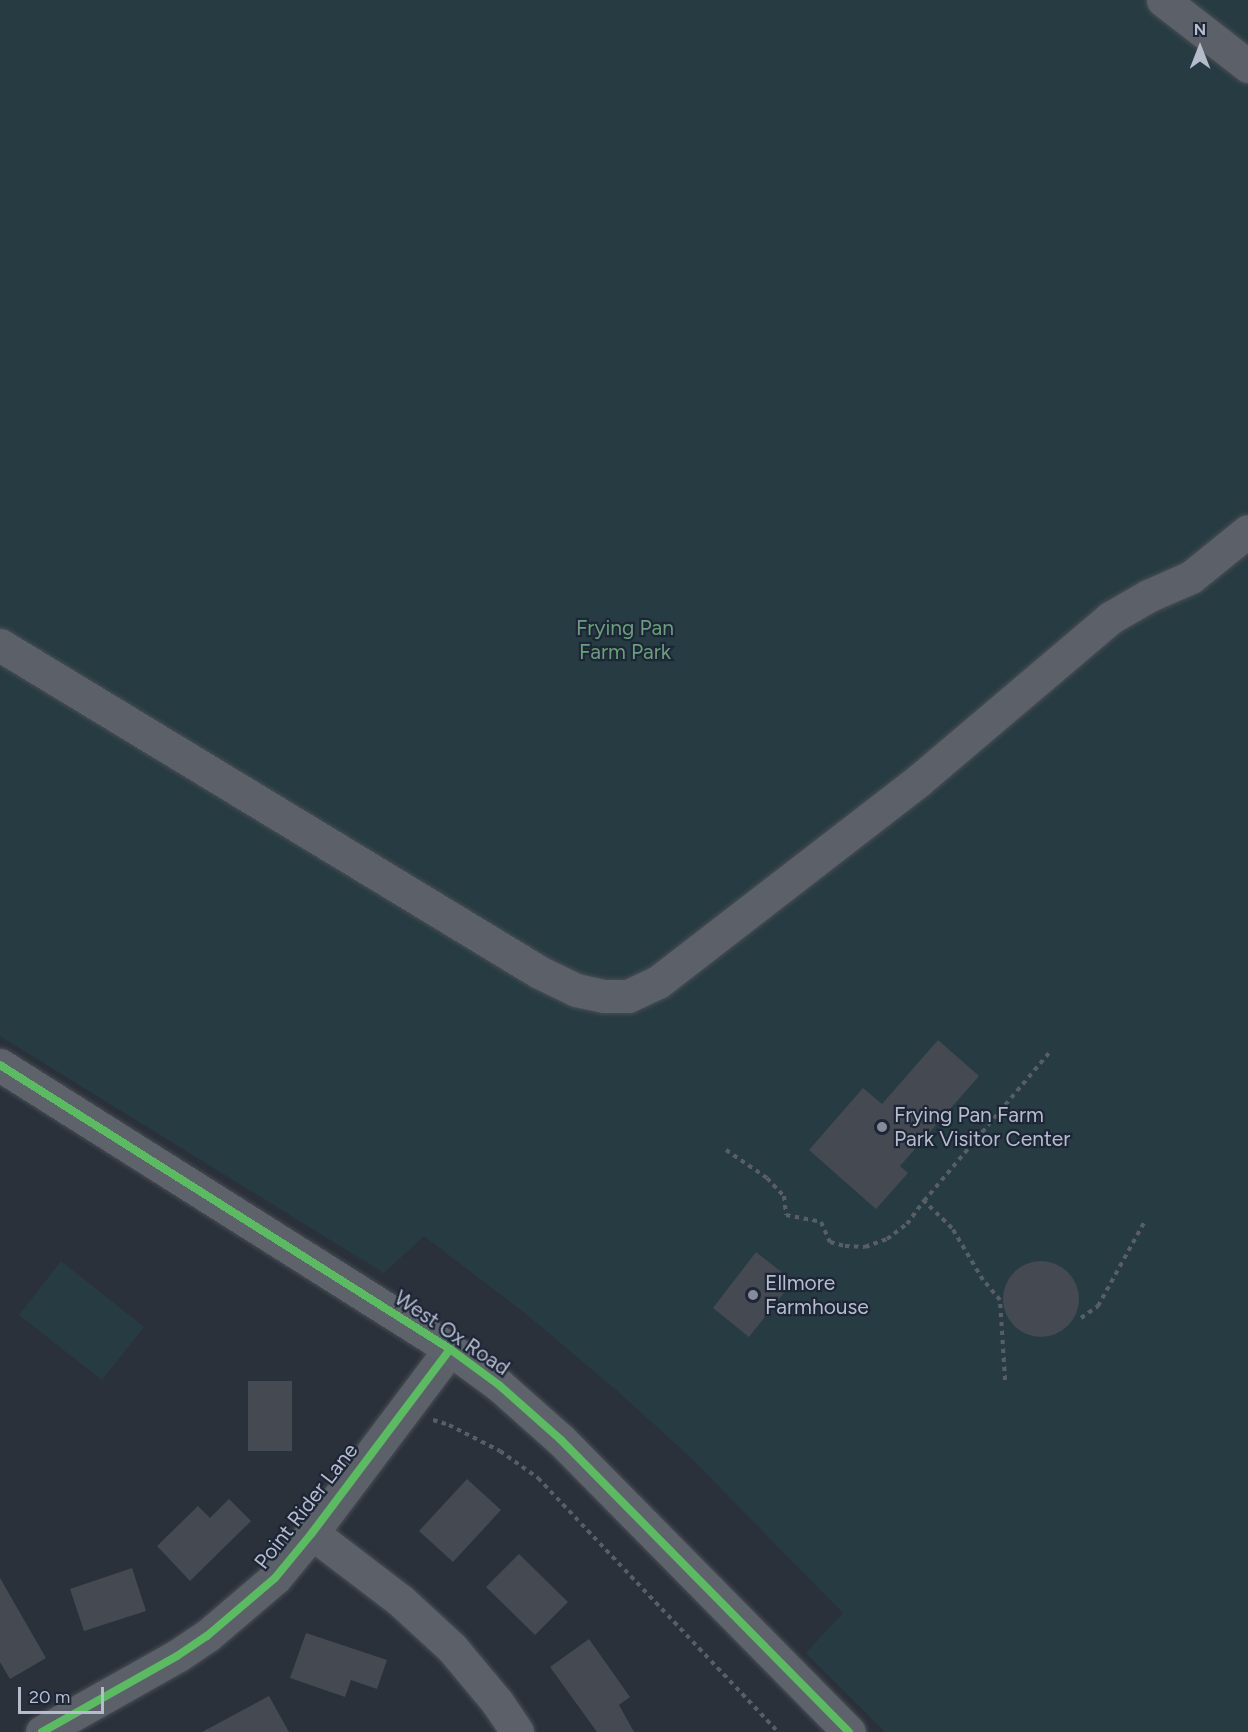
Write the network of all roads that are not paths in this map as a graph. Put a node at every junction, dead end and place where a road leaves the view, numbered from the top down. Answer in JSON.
{"nodes":[{"id":1,"x":1163,"y":0,"type":"edge"},
{"id":2,"x":1248,"y":66,"type":"edge"},
{"id":3,"x":1248,"y":531,"type":"edge"},
{"id":4,"x":0,"y":645,"type":"edge"},
{"id":5,"x":0,"y":1065,"type":"edge"},
{"id":6,"x":450,"y":1349,"type":"junction"},
{"id":7,"x":312,"y":1533,"type":"junction"},
{"id":8,"x":42,"y":1732,"type":"edge"},
{"id":9,"x":517,"y":1732,"type":"edge"},
{"id":10,"x":849,"y":1732,"type":"edge"}],
"edges":[{"from":1,"to":2,"type":"street"},
{"from":3,"to":4,"type":"street"},
{"from":5,"to":6,"type":"main road","name":"West Ox Road"},
{"from":6,"to":7,"type":"street","name":"Point Rider Lane"},
{"from":6,"to":10,"type":"main road","name":"West Ox Road"},
{"from":7,"to":8,"type":"street","name":"Point Rider Lane"},
{"from":7,"to":9,"type":"street","name":"Point Rider Lane"}]}
